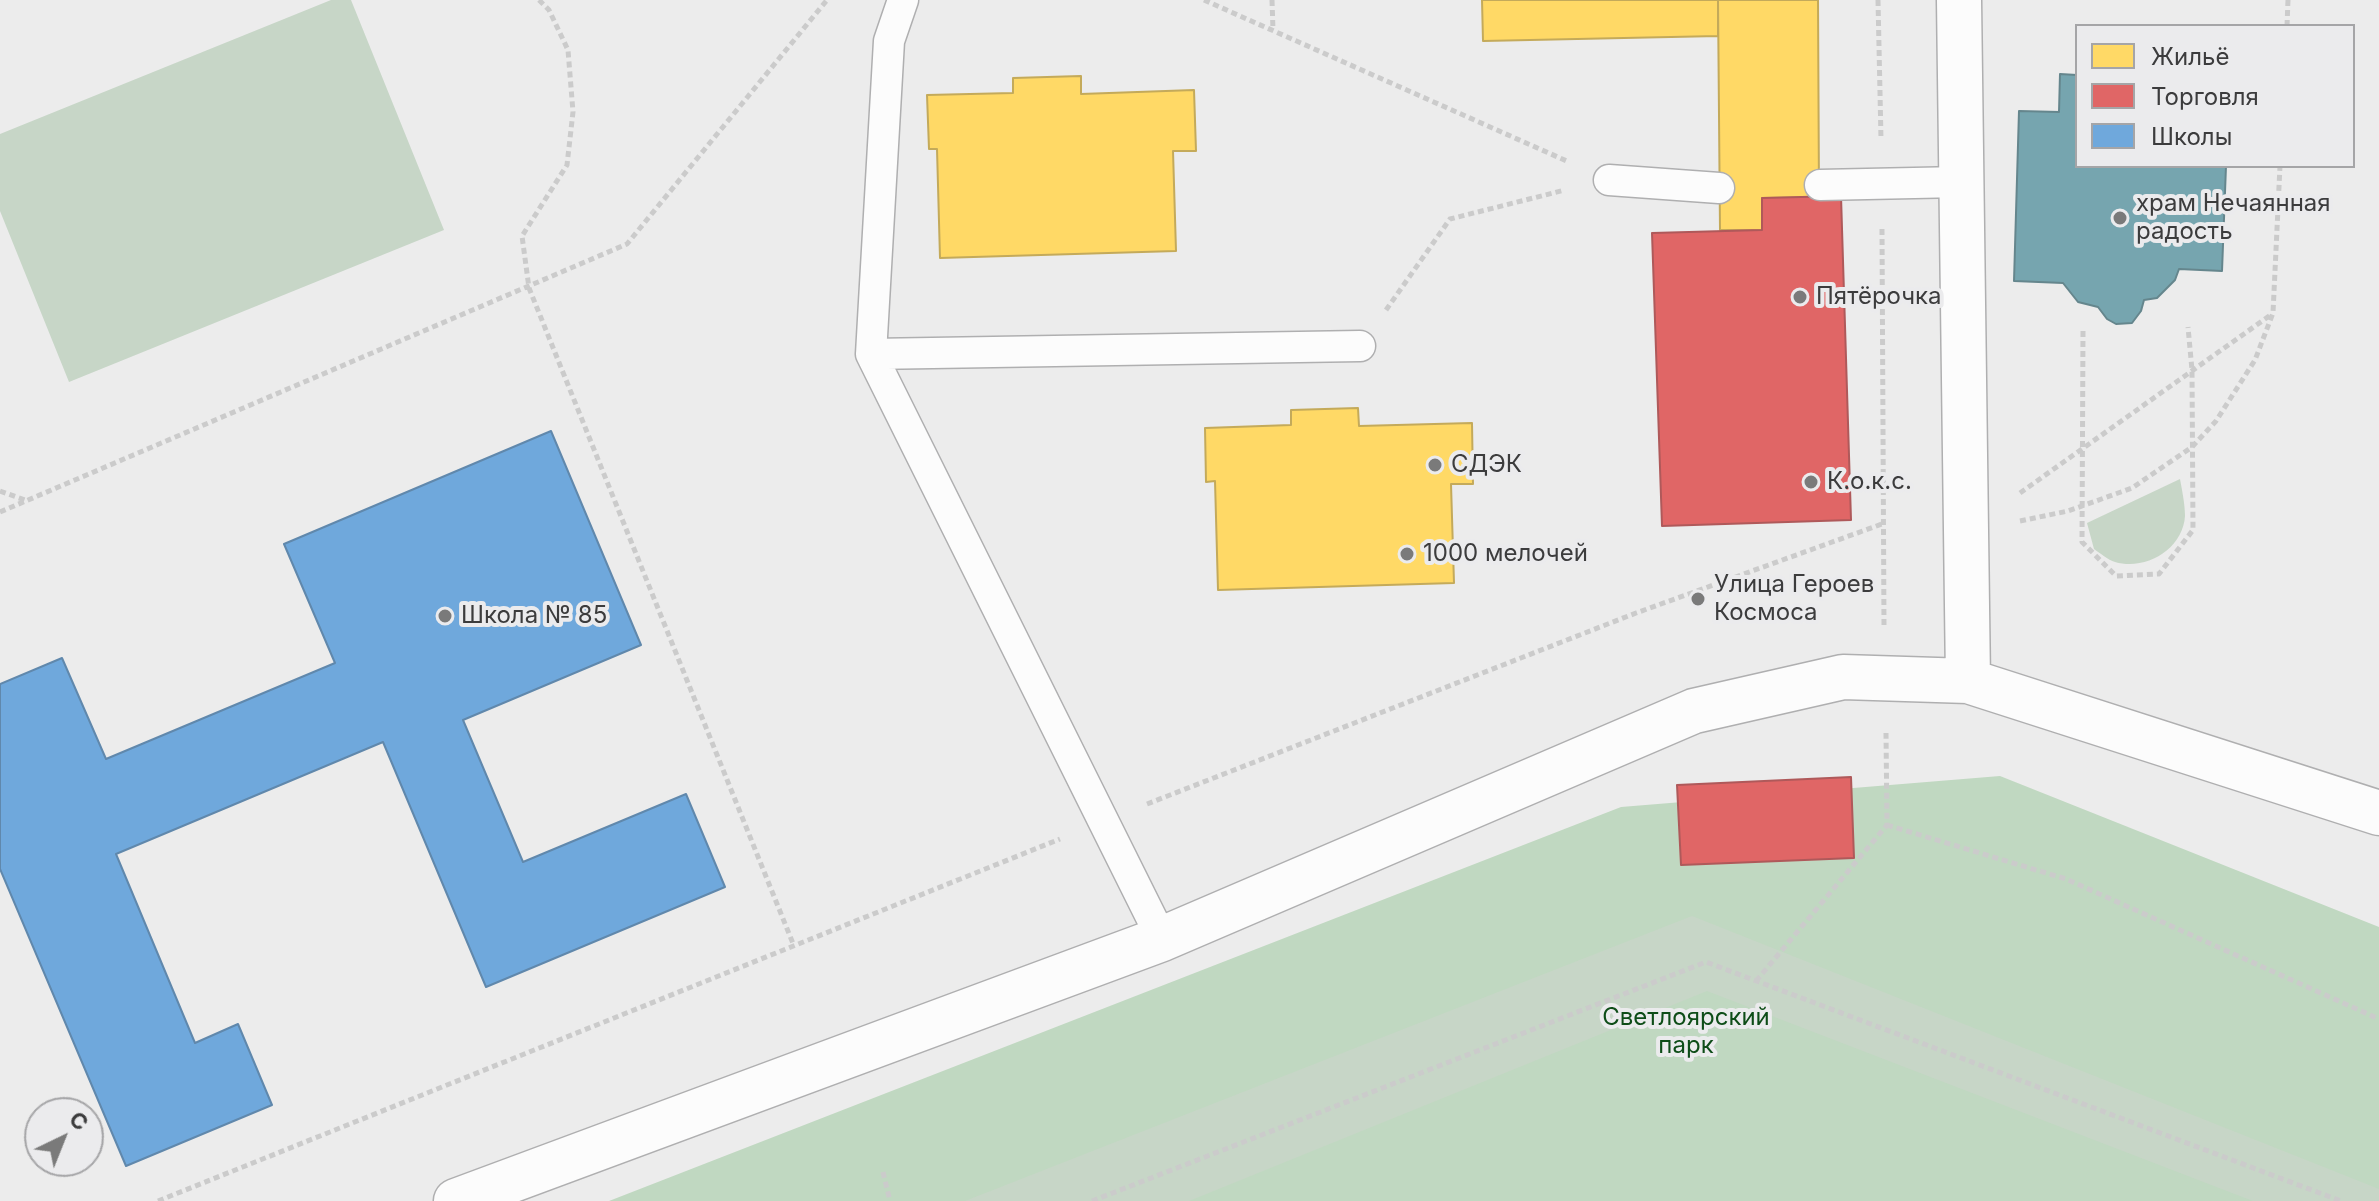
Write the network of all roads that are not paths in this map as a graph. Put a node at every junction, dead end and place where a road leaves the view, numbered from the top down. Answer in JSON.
{"nodes":[{"id":1,"x":903,"y":0,"type":"edge"},
{"id":2,"x":1959,"y":0,"type":"edge"},
{"id":3,"x":1609,"y":180,"type":"road end"},
{"id":4,"x":1961,"y":182,"type":"junction"},
{"id":5,"x":1820,"y":185,"type":"dead end"},
{"id":6,"x":1719,"y":188,"type":"dead end"},
{"id":7,"x":1360,"y":346,"type":"road end"},
{"id":8,"x":871,"y":354,"type":"junction"},
{"id":9,"x":1968,"y":681,"type":"junction"},
{"id":10,"x":2379,"y":813,"type":"edge"},
{"id":11,"x":1162,"y":939,"type":"junction"},
{"id":12,"x":456,"y":1201,"type":"edge"}],
"edges":[{"from":1,"to":8,"type":"lane"},
{"from":2,"to":4,"type":"street"},
{"from":3,"to":6,"type":"lane"},
{"from":4,"to":5,"type":"lane"},
{"from":4,"to":9,"type":"street"},
{"from":7,"to":8,"type":"lane"},
{"from":8,"to":11,"type":"lane"},
{"from":9,"to":10,"type":"street"},
{"from":9,"to":11,"type":"street"},
{"from":11,"to":12,"type":"street"}]}
